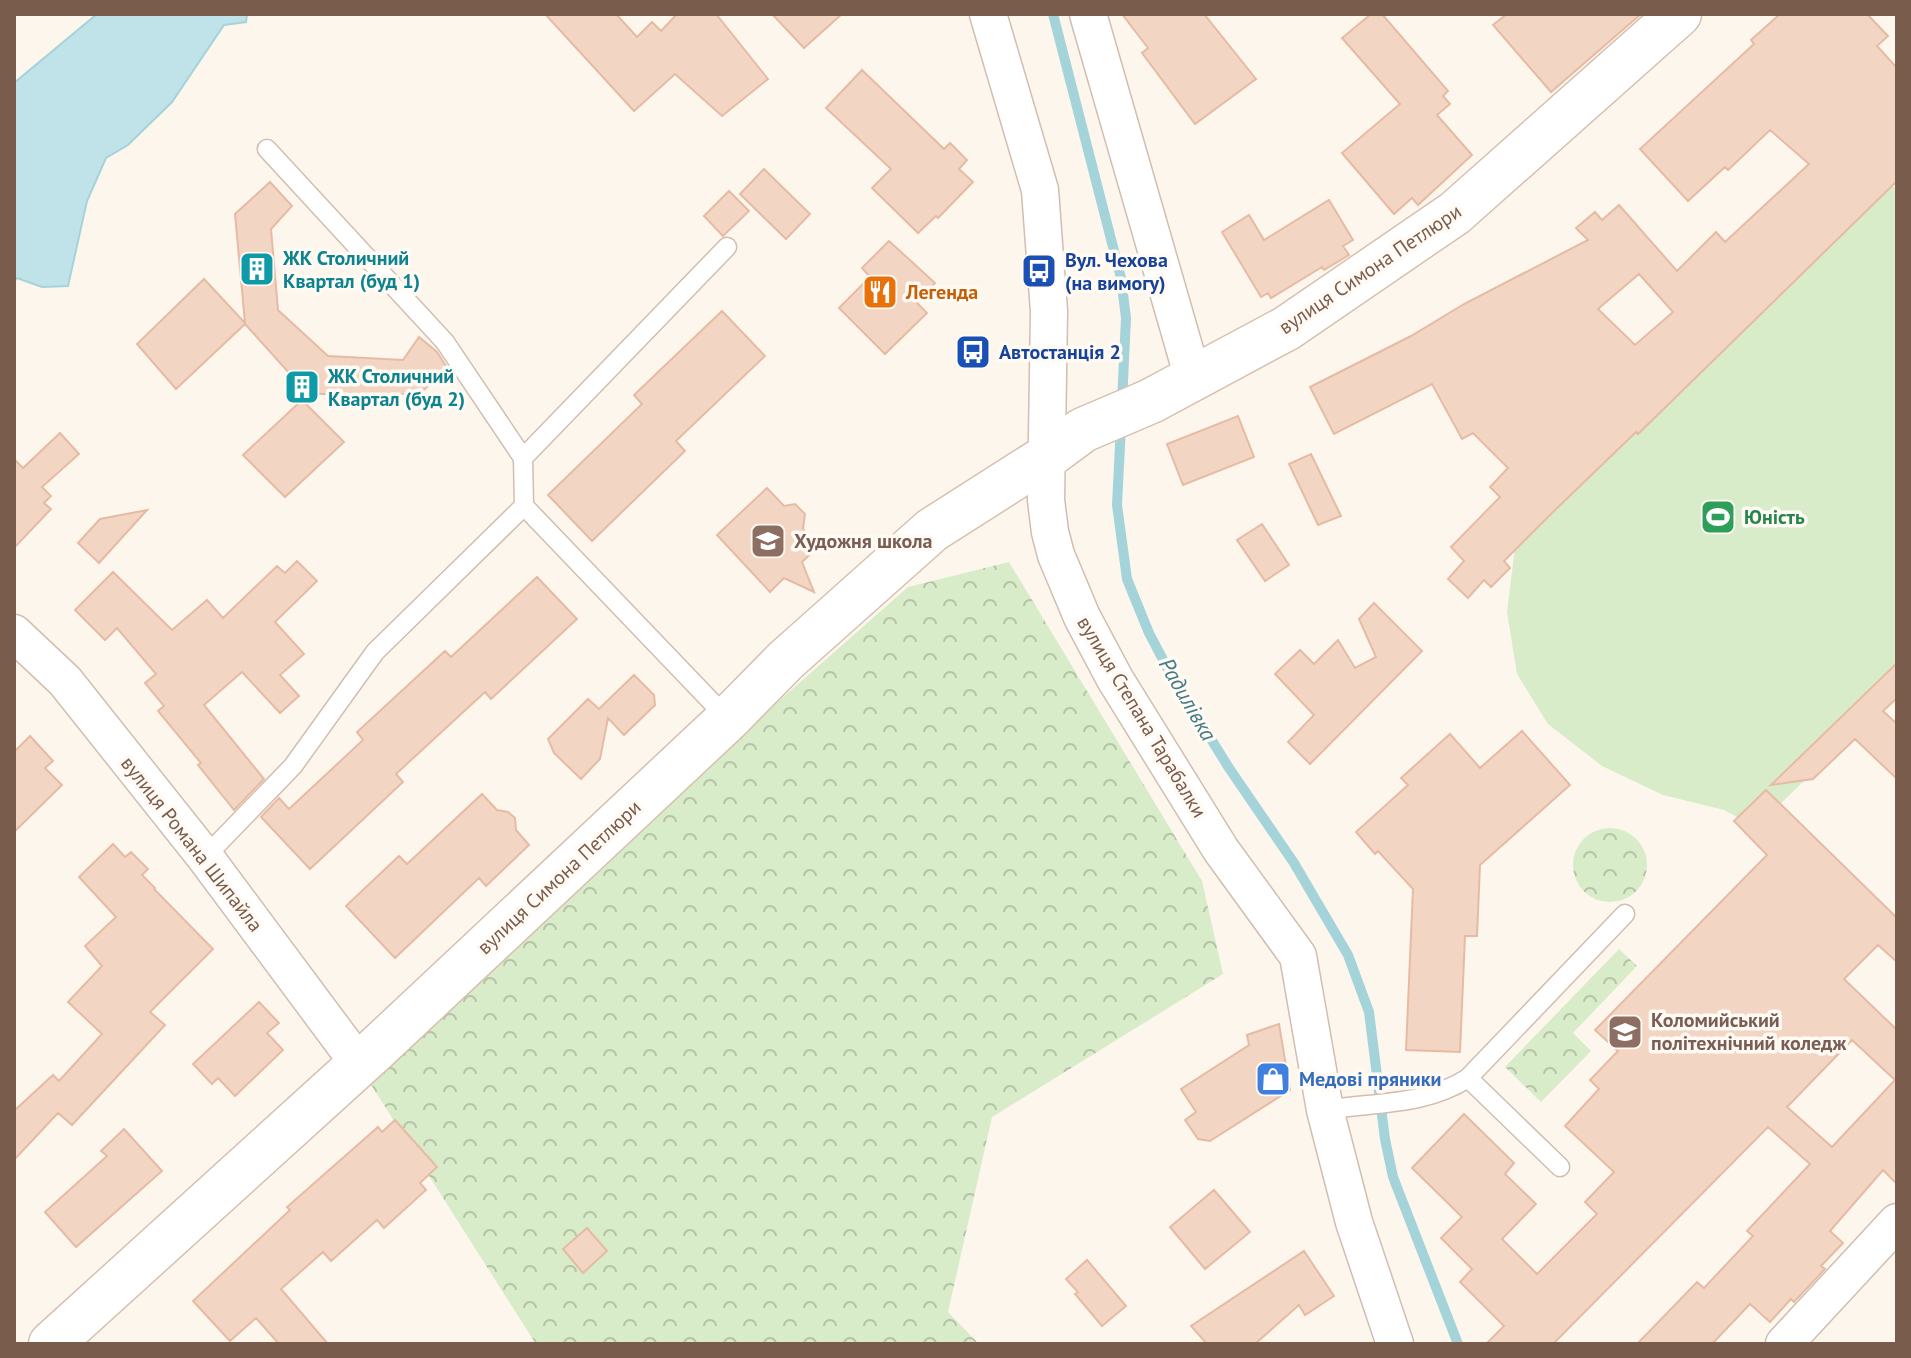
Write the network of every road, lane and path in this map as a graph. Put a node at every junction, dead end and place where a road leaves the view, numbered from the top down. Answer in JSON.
{"nodes":[{"id":1,"x":988,"y":14,"type":"edge"},
{"id":2,"x":1088,"y":14,"type":"edge"},
{"id":3,"x":1679,"y":14,"type":"edge"},
{"id":4,"x":267,"y":149,"type":"dead end"},
{"id":5,"x":727,"y":247,"type":"dead end"},
{"id":6,"x":1193,"y":378,"type":"junction"},
{"id":7,"x":523,"y":458,"type":"junction"},
{"id":8,"x":1045,"y":458,"type":"junction"},
{"id":9,"x":524,"y":506,"type":"junction"},
{"id":10,"x":14,"y":633,"type":"edge"},
{"id":11,"x":728,"y":719,"type":"junction"},
{"id":12,"x":205,"y":857,"type":"junction"},
{"id":13,"x":1625,"y":914,"type":"dead end"},
{"id":14,"x":359,"y":1064,"type":"junction"},
{"id":15,"x":1468,"y":1078,"type":"junction"},
{"id":16,"x":1341,"y":1108,"type":"junction"},
{"id":17,"x":1560,"y":1167,"type":"dead end"},
{"id":18,"x":1897,"y":1222,"type":"edge"},
{"id":19,"x":51,"y":1344,"type":"edge"},
{"id":20,"x":1395,"y":1344,"type":"edge"},
{"id":21,"x":1784,"y":1344,"type":"edge"}],
"edges":[{"from":1,"to":8,"type":"street","name":"вулиця Степана Тарабалки"},
{"from":2,"to":6,"type":"street"},
{"from":3,"to":6,"type":"street","name":"вулиця Симона Петлюри"},
{"from":4,"to":7,"type":"lane"},
{"from":5,"to":7,"type":"lane"},
{"from":6,"to":8,"type":"street","name":"вулиця Симона Петлюри"},
{"from":7,"to":9,"type":"lane"},
{"from":8,"to":11,"type":"street","name":"вулиця Симона Петлюри"},
{"from":8,"to":16,"type":"street","name":"вулиця Степана Тарабалки"},
{"from":9,"to":11,"type":"lane"},
{"from":9,"to":12,"type":"lane"},
{"from":10,"to":12,"type":"street","name":"вулиця Романа Шипайла"},
{"from":11,"to":14,"type":"street","name":"вулиця Симона Петлюри"},
{"from":12,"to":14,"type":"street","name":"вулиця Романа Шипайла"},
{"from":13,"to":15,"type":"lane"},
{"from":14,"to":19,"type":"street","name":"вулиця Симона Петлюри"},
{"from":15,"to":16,"type":"lane"},
{"from":15,"to":17,"type":"lane"},
{"from":16,"to":20,"type":"street","name":"вулиця Степана Тарабалки"},
{"from":18,"to":21,"type":"street"}]}
